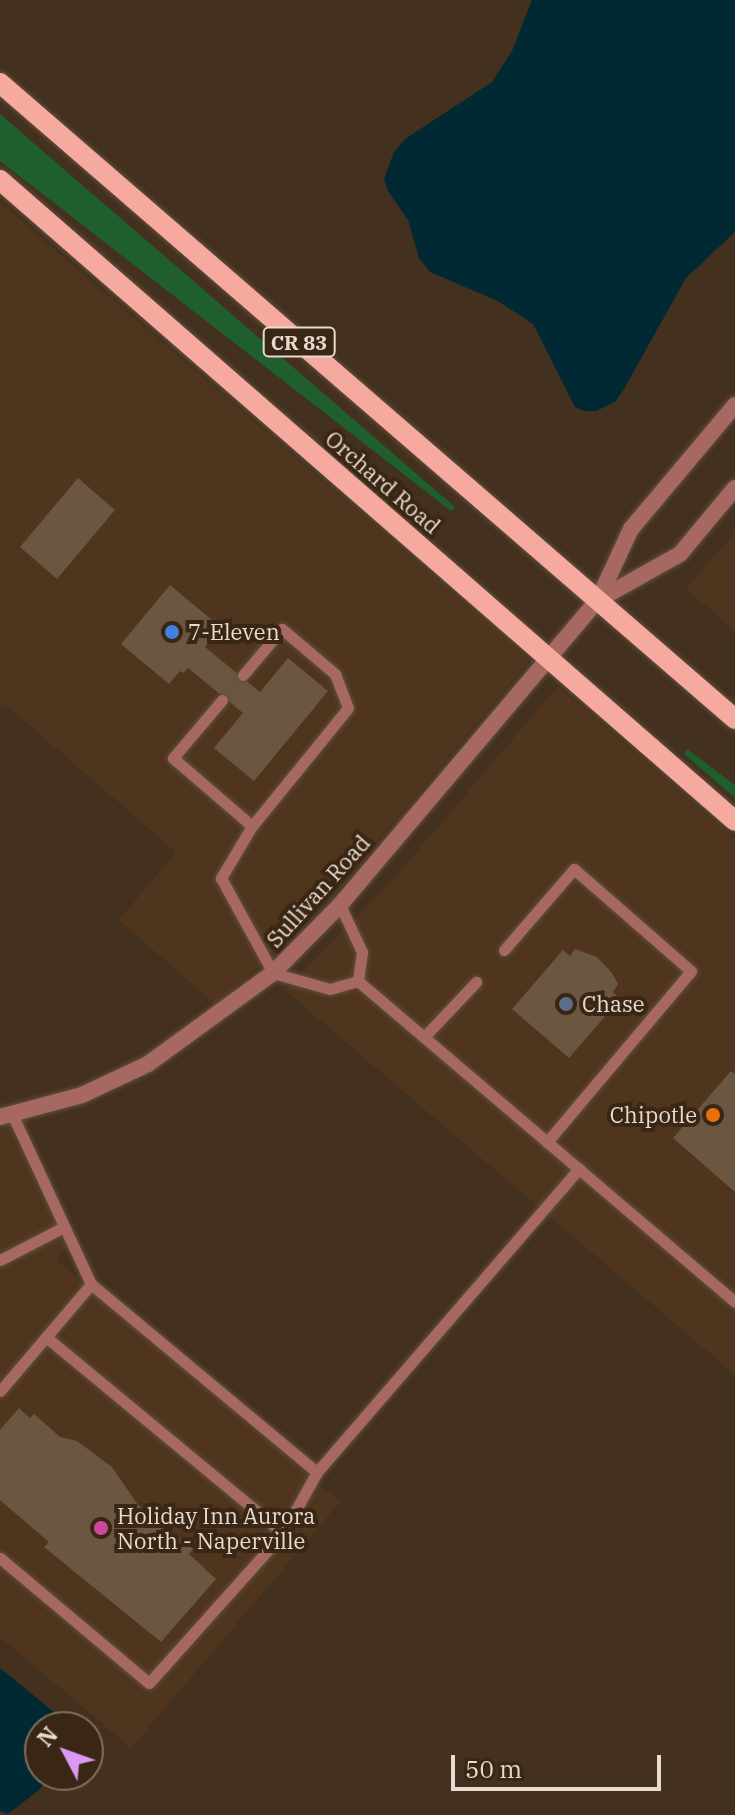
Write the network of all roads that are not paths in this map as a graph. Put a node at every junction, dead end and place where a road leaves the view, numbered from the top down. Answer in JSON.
{"nodes":[{"id":1,"x":0,"y":83,"type":"edge"},
{"id":2,"x":0,"y":180,"type":"edge"},
{"id":3,"x":735,"y":405,"type":"edge"},
{"id":4,"x":735,"y":488,"type":"edge"},
{"id":5,"x":598,"y":600,"type":"junction"},
{"id":6,"x":546,"y":659,"type":"junction"},
{"id":7,"x":243,"y":675,"type":"dead end"},
{"id":8,"x":222,"y":700,"type":"dead end"},
{"id":9,"x":735,"y":719,"type":"edge"},
{"id":10,"x":735,"y":821,"type":"edge"},
{"id":11,"x":252,"y":826,"type":"junction"},
{"id":12,"x":340,"y":905,"type":"junction"},
{"id":13,"x":504,"y":950,"type":"dead end"},
{"id":14,"x":273,"y":973,"type":"junction"},
{"id":15,"x":358,"y":981,"type":"junction"},
{"id":16,"x":476,"y":982,"type":"dead end"},
{"id":17,"x":424,"y":1037,"type":"junction"},
{"id":18,"x":6,"y":1117,"type":"edge"},
{"id":19,"x":547,"y":1142,"type":"junction"},
{"id":20,"x":579,"y":1169,"type":"junction"},
{"id":21,"x":64,"y":1227,"type":"junction"},
{"id":22,"x":0,"y":1260,"type":"edge"},
{"id":23,"x":91,"y":1284,"type":"junction"},
{"id":24,"x":735,"y":1302,"type":"edge"},
{"id":25,"x":46,"y":1337,"type":"junction"},
{"id":26,"x":0,"y":1391,"type":"edge"},
{"id":27,"x":317,"y":1472,"type":"junction"},
{"id":28,"x":283,"y":1533,"type":"junction"},
{"id":29,"x":0,"y":1558,"type":"edge"}],
"edges":[{"from":1,"to":5,"type":"main road","number":"CR 83"},
{"from":2,"to":6,"type":"main road","name":"Orchard Road"},
{"from":3,"to":5,"type":"street","name":"Sullivan Road"},
{"from":4,"to":5,"type":"street","name":"Sullivan Road"},
{"from":5,"to":6,"type":"street","name":"Sullivan Road"},
{"from":5,"to":9,"type":"main road","number":"CR 83"},
{"from":6,"to":10,"type":"main road","name":"Orchard Road"},
{"from":6,"to":12,"type":"street","name":"Sullivan Road"},
{"from":7,"to":11,"type":"lane"},
{"from":8,"to":11,"type":"lane"},
{"from":11,"to":14,"type":"lane"},
{"from":12,"to":14,"type":"street","name":"Sullivan Road"},
{"from":12,"to":15,"type":"lane"},
{"from":13,"to":19,"type":"lane"},
{"from":14,"to":15,"type":"lane"},
{"from":14,"to":18,"type":"street","name":"Sullivan Road"},
{"from":15,"to":17,"type":"lane"},
{"from":16,"to":17,"type":"lane"},
{"from":17,"to":19,"type":"lane"},
{"from":18,"to":21,"type":"lane"},
{"from":19,"to":20,"type":"lane"},
{"from":20,"to":24,"type":"lane"},
{"from":20,"to":27,"type":"lane"},
{"from":21,"to":22,"type":"lane"},
{"from":21,"to":23,"type":"lane"},
{"from":23,"to":25,"type":"lane"},
{"from":23,"to":27,"type":"lane"},
{"from":25,"to":26,"type":"lane"},
{"from":25,"to":28,"type":"lane"},
{"from":27,"to":28,"type":"lane"},
{"from":28,"to":29,"type":"lane"}]}
